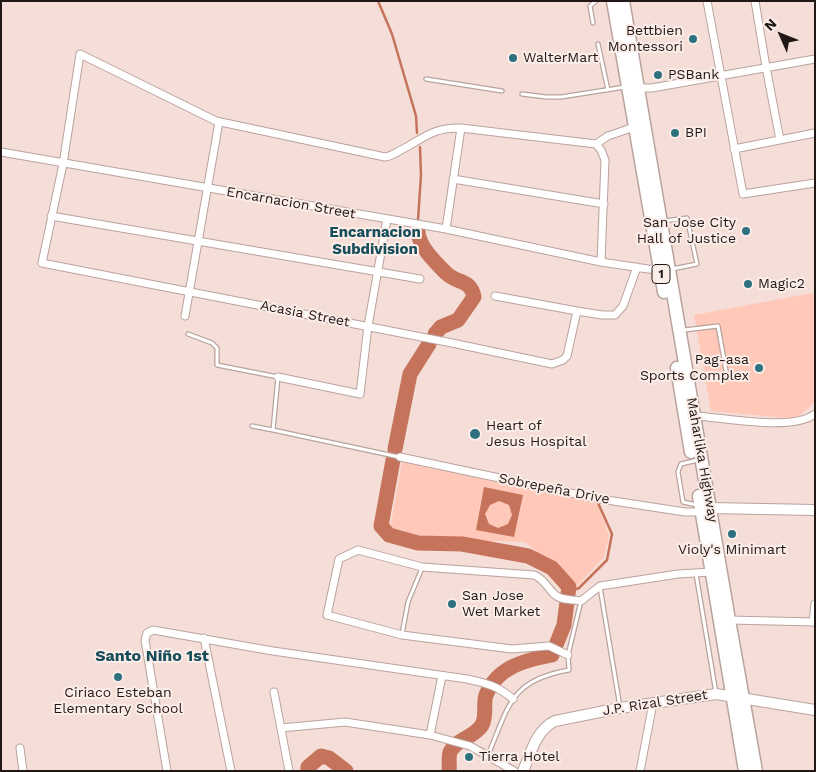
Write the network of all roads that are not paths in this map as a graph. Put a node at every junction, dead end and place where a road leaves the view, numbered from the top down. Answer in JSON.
{"nodes":[{"id":1,"x":596,"y":1,"type":"edge"},
{"id":2,"x":613,"y":1,"type":"edge"},
{"id":3,"x":623,"y":1,"type":"edge"},
{"id":4,"x":707,"y":1,"type":"edge"},
{"id":5,"x":755,"y":1,"type":"edge"},
{"id":6,"x":594,"y":24,"type":"dead end"},
{"id":7,"x":598,"y":44,"type":"dead end"},
{"id":8,"x":815,"y":59,"type":"edge"},
{"id":9,"x":766,"y":67,"type":"junction"},
{"id":10,"x":720,"y":75,"type":"junction"},
{"id":11,"x":426,"y":79,"type":"dead end"},
{"id":12,"x":633,"y":88,"type":"junction"},
{"id":13,"x":608,"y":90,"type":"junction"},
{"id":14,"x":502,"y":91,"type":"dead end"},
{"id":15,"x":522,"y":94,"type":"dead end"},
{"id":16,"x":219,"y":122,"type":"junction"},
{"id":17,"x":640,"y":125,"type":"junction"},
{"id":18,"x":462,"y":128,"type":"junction"},
{"id":19,"x":815,"y":133,"type":"edge"},
{"id":20,"x":780,"y":140,"type":"junction"},
{"id":21,"x":596,"y":144,"type":"junction"},
{"id":22,"x":734,"y":149,"type":"junction"},
{"id":23,"x":1,"y":152,"type":"edge"},
{"id":24,"x":63,"y":164,"type":"junction"},
{"id":25,"x":453,"y":179,"type":"junction"},
{"id":26,"x":815,"y":183,"type":"edge"},
{"id":27,"x":207,"y":188,"type":"junction"},
{"id":28,"x":604,"y":204,"type":"junction"},
{"id":29,"x":51,"y":216,"type":"junction"},
{"id":30,"x":387,"y":219,"type":"junction"},
{"id":31,"x":661,"y":221,"type":"junction"},
{"id":32,"x":446,"y":229,"type":"junction"},
{"id":33,"x":198,"y":241,"type":"junction"},
{"id":34,"x":601,"y":262,"type":"junction"},
{"id":35,"x":637,"y":267,"type":"junction"},
{"id":36,"x":664,"y":270,"type":"junction"},
{"id":37,"x":378,"y":272,"type":"junction"},
{"id":38,"x":420,"y":279,"type":"dead end"},
{"id":39,"x":189,"y":292,"type":"junction"},
{"id":40,"x":495,"y":296,"type":"dead end"},
{"id":41,"x":577,"y":312,"type":"junction"},
{"id":42,"x":185,"y":316,"type":"dead end"},
{"id":43,"x":368,"y":326,"type":"junction"},
{"id":44,"x":675,"y":331,"type":"junction"},
{"id":45,"x":188,"y":334,"type":"dead end"},
{"id":46,"x":727,"y":376,"type":"dead end"},
{"id":47,"x":278,"y":377,"type":"junction"},
{"id":48,"x":815,"y":414,"type":"edge"},
{"id":49,"x":694,"y":416,"type":"junction"},
{"id":50,"x":252,"y":426,"type":"dead end"},
{"id":51,"x":272,"y":430,"type":"junction"},
{"id":52,"x":400,"y":457,"type":"joint"},
{"id":53,"x":697,"y":460,"type":"junction"},
{"id":54,"x":704,"y":508,"type":"junction"},
{"id":55,"x":815,"y":510,"type":"edge"},
{"id":56,"x":422,"y":568,"type":"junction"},
{"id":57,"x":712,"y":572,"type":"junction"},
{"id":58,"x":696,"y":574,"type":"junction"},
{"id":59,"x":600,"y":586,"type":"junction"},
{"id":60,"x":581,"y":601,"type":"junction"},
{"id":61,"x":815,"y":604,"type":"edge"},
{"id":62,"x":729,"y":620,"type":"junction"},
{"id":63,"x":814,"y":622,"type":"edge"},
{"id":64,"x":402,"y":634,"type":"junction"},
{"id":65,"x":204,"y":638,"type":"junction"},
{"id":66,"x":565,"y":653,"type":"junction"},
{"id":67,"x":442,"y":676,"type":"junction"},
{"id":68,"x":274,"y":692,"type":"dead end"},
{"id":69,"x":716,"y":694,"type":"junction"},
{"id":70,"x":738,"y":697,"type":"junction"},
{"id":71,"x":513,"y":699,"type":"junction"},
{"id":72,"x":653,"y":703,"type":"junction"},
{"id":73,"x":620,"y":708,"type":"junction"},
{"id":74,"x":815,"y":710,"type":"edge"},
{"id":75,"x":281,"y":728,"type":"junction"},
{"id":76,"x":430,"y":735,"type":"junction"},
{"id":77,"x":20,"y":748,"type":"dead end"},
{"id":78,"x":488,"y":755,"type":"junction"},
{"id":79,"x":24,"y":771,"type":"edge"},
{"id":80,"x":167,"y":771,"type":"edge"},
{"id":81,"x":231,"y":771,"type":"edge"},
{"id":82,"x":289,"y":771,"type":"edge"},
{"id":83,"x":514,"y":771,"type":"edge"},
{"id":84,"x":523,"y":771,"type":"edge"},
{"id":85,"x":640,"y":771,"type":"edge"},
{"id":86,"x":745,"y":771,"type":"edge"},
{"id":87,"x":756,"y":771,"type":"edge"}],
"edges":[{"from":1,"to":6,"type":"lane"},
{"from":2,"to":12,"type":"highway","name":"Maharlika Highway","number":"1"},
{"from":3,"to":12,"type":"highway","name":"Maharlika Highway","number":"1"},
{"from":4,"to":10,"type":"street"},
{"from":5,"to":9,"type":"street"},
{"from":7,"to":13,"type":"lane"},
{"from":8,"to":9,"type":"street"},
{"from":9,"to":10,"type":"street"},
{"from":9,"to":20,"type":"street"},
{"from":10,"to":12,"type":"street"},
{"from":10,"to":22,"type":"street"},
{"from":11,"to":14,"type":"lane"},
{"from":12,"to":13,"type":"lane"},
{"from":12,"to":17,"type":"highway","name":"Maharlika Highway","number":"1"},
{"from":13,"to":15,"type":"lane"},
{"from":16,"to":18,"type":"street"},
{"from":16,"to":24,"type":"street"},
{"from":16,"to":27,"type":"street"},
{"from":17,"to":21,"type":"street"},
{"from":17,"to":31,"type":"highway","name":"Maharlika Highway","number":"1"},
{"from":17,"to":36,"type":"highway","name":"Maharlika Highway","number":"1"},
{"from":18,"to":21,"type":"street"},
{"from":18,"to":25,"type":"street"},
{"from":19,"to":20,"type":"street"},
{"from":20,"to":22,"type":"street"},
{"from":21,"to":28,"type":"street"},
{"from":22,"to":26,"type":"street"},
{"from":23,"to":24,"type":"street","name":"Encarnacion Street"},
{"from":24,"to":27,"type":"street","name":"Encarnacion Street"},
{"from":24,"to":29,"type":"street"},
{"from":25,"to":28,"type":"street"},
{"from":25,"to":32,"type":"street"},
{"from":27,"to":30,"type":"street","name":"Encarnacion Street"},
{"from":27,"to":33,"type":"street"},
{"from":28,"to":34,"type":"street"},
{"from":29,"to":33,"type":"street"},
{"from":29,"to":39,"type":"street","name":"Acasia Street"},
{"from":30,"to":32,"type":"street","name":"Encarnacion Street"},
{"from":30,"to":37,"type":"street"},
{"from":31,"to":36,"type":"highway","name":"Maharlika Highway","number":"1"},
{"from":31,"to":36,"type":"lane"},
{"from":32,"to":34,"type":"street","name":"Encarnacion Street"},
{"from":33,"to":37,"type":"street"},
{"from":33,"to":39,"type":"street"},
{"from":34,"to":35,"type":"street","name":"Encarnacion Street"},
{"from":35,"to":36,"type":"street","name":"Encarnacion Street"},
{"from":35,"to":41,"type":"street"},
{"from":36,"to":44,"type":"highway","name":"Maharlika Highway","number":"1"},
{"from":37,"to":38,"type":"street"},
{"from":37,"to":43,"type":"street"},
{"from":39,"to":42,"type":"street"},
{"from":39,"to":43,"type":"street","name":"Acasia Street"},
{"from":40,"to":41,"type":"street"},
{"from":41,"to":43,"type":"street","name":"Acasia Street"},
{"from":43,"to":47,"type":"street"},
{"from":44,"to":46,"type":"lane"},
{"from":44,"to":49,"type":"highway","name":"Maharlika Highway","number":"1"},
{"from":44,"to":53,"type":"highway","name":"Maharlika Highway","number":"1"},
{"from":45,"to":47,"type":"lane"},
{"from":47,"to":51,"type":"lane"},
{"from":48,"to":49,"type":"street"},
{"from":49,"to":53,"type":"highway","name":"Maharlika Highway","number":"1"},
{"from":50,"to":51,"type":"lane"},
{"from":51,"to":52,"type":"lane"},
{"from":52,"to":54,"type":"street","name":"Sobrepeña Drive"},
{"from":53,"to":54,"type":"highway","name":"Maharlika Highway","number":"1"},
{"from":54,"to":55,"type":"street"},
{"from":54,"to":57,"type":"highway","name":"Maharlika Highway","number":"1"},
{"from":54,"to":62,"type":"highway","name":"Maharlika Highway","number":"1"},
{"from":56,"to":60,"type":"street"},
{"from":56,"to":64,"type":"lane"},
{"from":56,"to":64,"type":"street"},
{"from":57,"to":58,"type":"street"},
{"from":57,"to":70,"type":"highway","name":"Maharlika Highway","number":"1"},
{"from":58,"to":59,"type":"street"},
{"from":58,"to":69,"type":"lane"},
{"from":59,"to":60,"type":"street"},
{"from":59,"to":73,"type":"lane"},
{"from":60,"to":66,"type":"lane"},
{"from":61,"to":63,"type":"street"},
{"from":62,"to":63,"type":"street"},
{"from":62,"to":70,"type":"highway","name":"Maharlika Highway","number":"1"},
{"from":64,"to":66,"type":"street"},
{"from":65,"to":67,"type":"street"},
{"from":65,"to":80,"type":"street"},
{"from":65,"to":81,"type":"street"},
{"from":66,"to":71,"type":"lane"},
{"from":67,"to":71,"type":"street"},
{"from":67,"to":76,"type":"street"},
{"from":68,"to":75,"type":"street"},
{"from":69,"to":70,"type":"street","name":"J.P. Rizal Street"},
{"from":69,"to":72,"type":"street","name":"J.P. Rizal Street"},
{"from":70,"to":74,"type":"street","name":"J.P. Rizal Street"},
{"from":70,"to":86,"type":"highway","name":"Maharlika Highway","number":"1"},
{"from":70,"to":87,"type":"highway","name":"Maharlika Highway","number":"1"},
{"from":71,"to":78,"type":"lane"},
{"from":72,"to":73,"type":"street","name":"J.P. Rizal Street"},
{"from":72,"to":85,"type":"street"},
{"from":73,"to":84,"type":"street","name":"J.P. Rizal Street"},
{"from":75,"to":76,"type":"street"},
{"from":75,"to":82,"type":"street"},
{"from":76,"to":78,"type":"street"},
{"from":77,"to":79,"type":"street"},
{"from":78,"to":83,"type":"street"}]}
